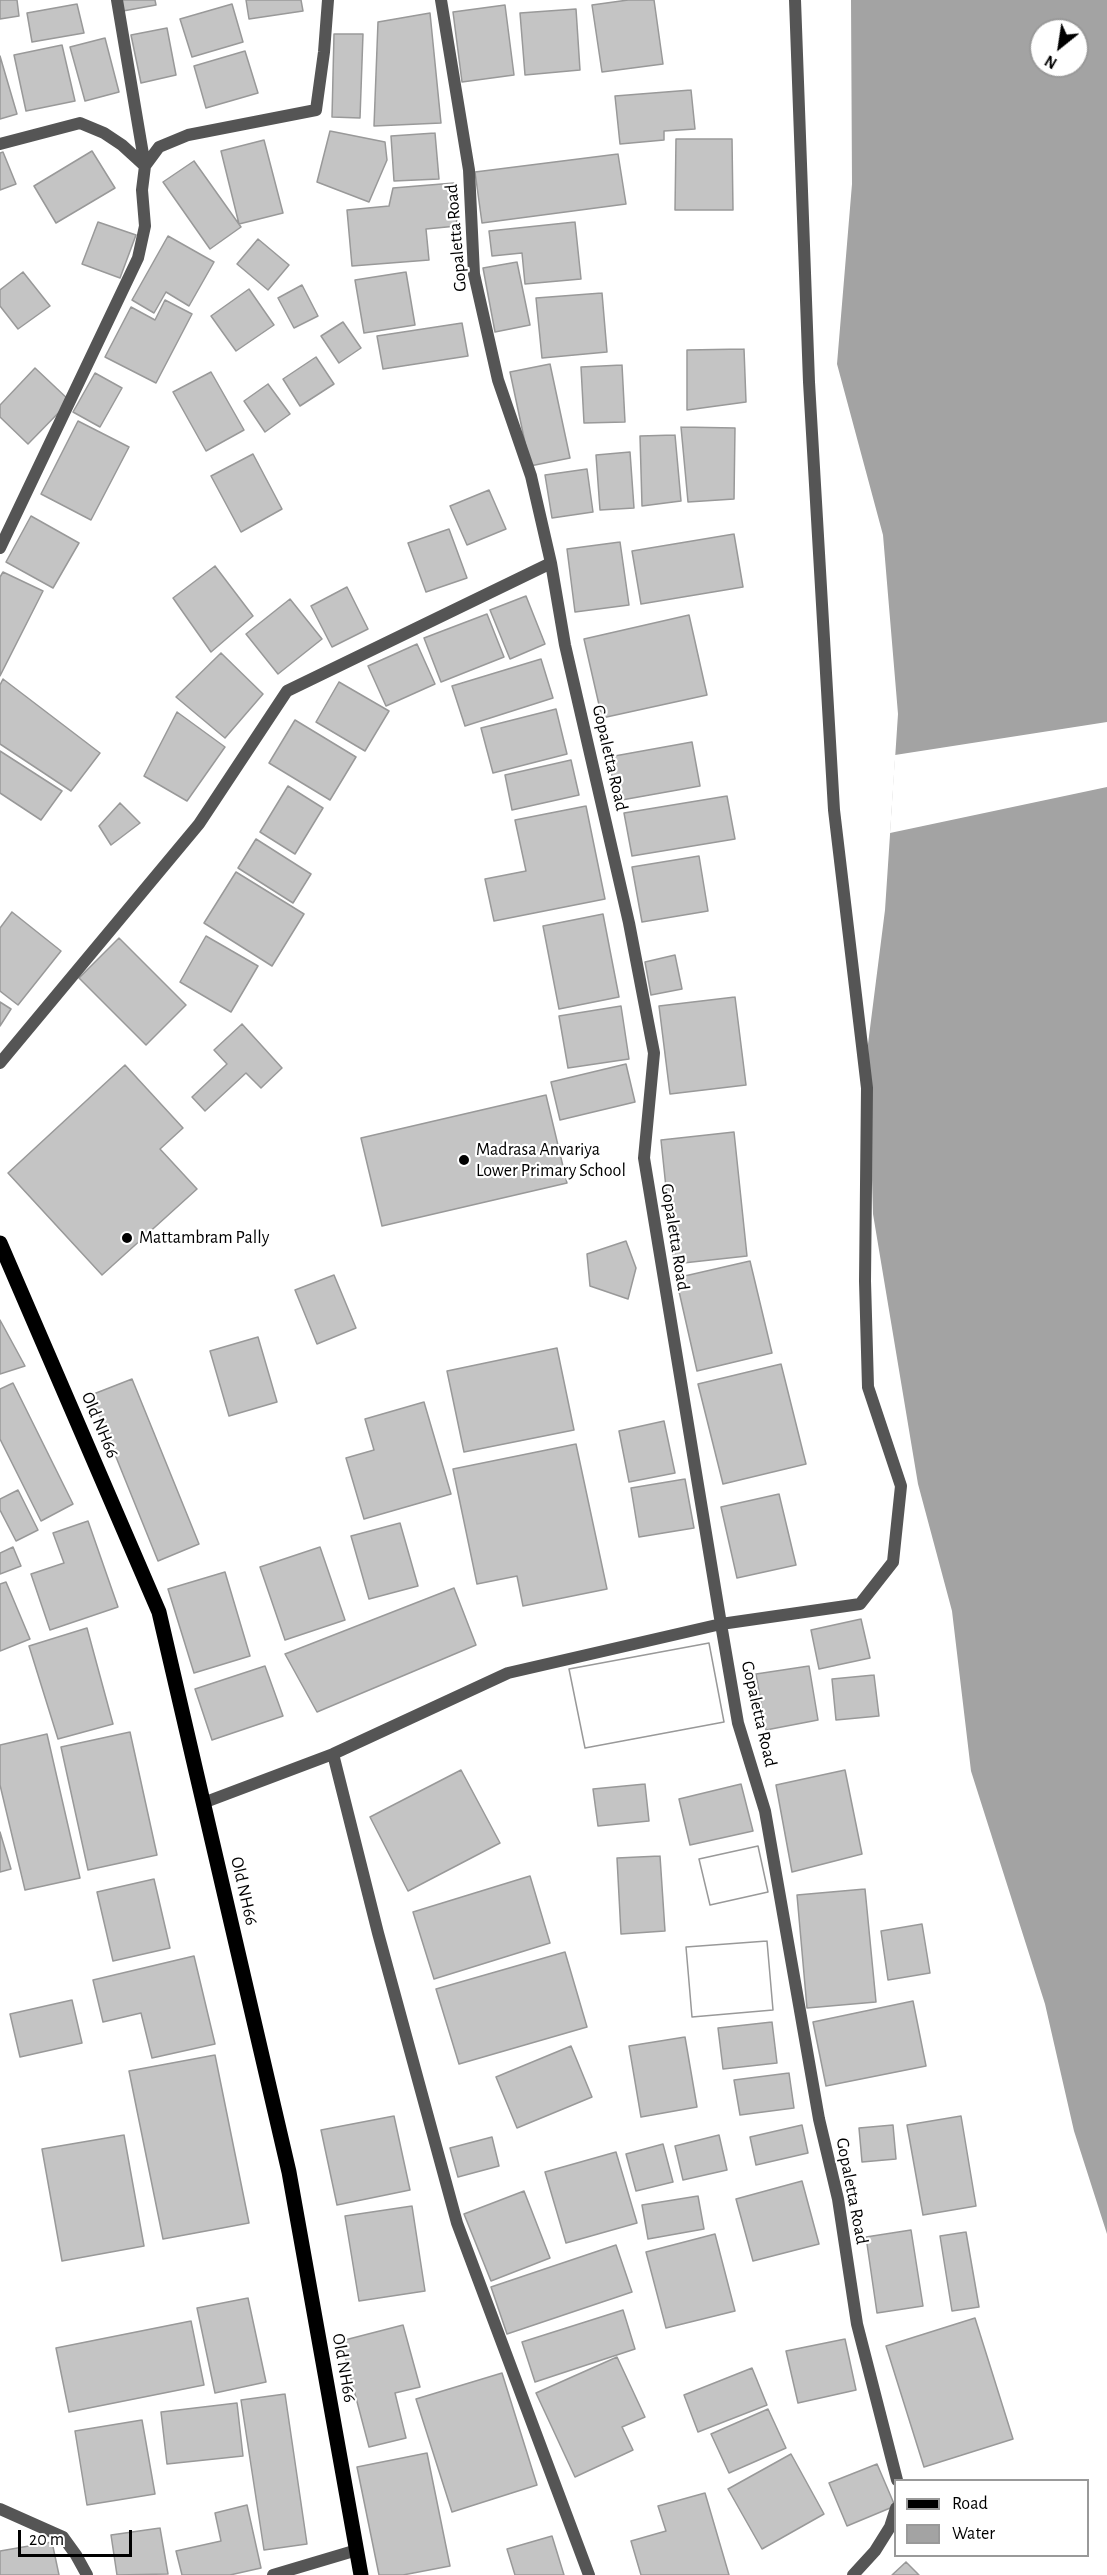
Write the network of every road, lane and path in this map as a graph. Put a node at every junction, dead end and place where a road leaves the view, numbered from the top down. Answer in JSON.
{"nodes":[{"id":1,"x":117,"y":0,"type":"edge"},
{"id":2,"x":328,"y":0,"type":"edge"},
{"id":3,"x":441,"y":0,"type":"edge"},
{"id":4,"x":795,"y":0,"type":"edge"},
{"id":5,"x":0,"y":144,"type":"edge"},
{"id":6,"x":145,"y":166,"type":"junction"},
{"id":7,"x":5,"y":524,"type":"edge"},
{"id":8,"x":0,"y":548,"type":"edge"},
{"id":9,"x":551,"y":563,"type":"junction"},
{"id":10,"x":0,"y":1063,"type":"edge"},
{"id":11,"x":0,"y":1243,"type":"edge"},
{"id":12,"x":721,"y":1624,"type":"junction"},
{"id":13,"x":333,"y":1754,"type":"junction"},
{"id":14,"x":203,"y":1803,"type":"junction"},
{"id":15,"x":896,"y":2479,"type":"edge"},
{"id":16,"x":0,"y":2508,"type":"edge"},
{"id":17,"x":894,"y":2514,"type":"edge"},
{"id":18,"x":357,"y":2550,"type":"junction"},
{"id":19,"x":87,"y":2575,"type":"edge"},
{"id":20,"x":273,"y":2575,"type":"edge"},
{"id":21,"x":361,"y":2575,"type":"edge"},
{"id":22,"x":589,"y":2575,"type":"edge"},
{"id":23,"x":853,"y":2575,"type":"edge"}],
"edges":[{"from":1,"to":6,"type":"street"},
{"from":2,"to":6,"type":"street"},
{"from":3,"to":9,"type":"street","name":"Gopaletta Road"},
{"from":4,"to":12,"type":"street"},
{"from":5,"to":6,"type":"street"},
{"from":6,"to":7,"type":"street"},
{"from":7,"to":8,"type":"street"},
{"from":9,"to":10,"type":"street"},
{"from":9,"to":12,"type":"street","name":"Gopaletta Road"},
{"from":11,"to":14,"type":"main road","name":"Old NH66"},
{"from":12,"to":13,"type":"street"},
{"from":12,"to":15,"type":"street","name":"Gopaletta Road"},
{"from":13,"to":14,"type":"street"},
{"from":13,"to":22,"type":"street"},
{"from":14,"to":18,"type":"main road","name":"Old NH66"},
{"from":16,"to":19,"type":"street"},
{"from":17,"to":23,"type":"street"},
{"from":18,"to":20,"type":"street"},
{"from":18,"to":21,"type":"main road","name":"Old NH66"}]}
